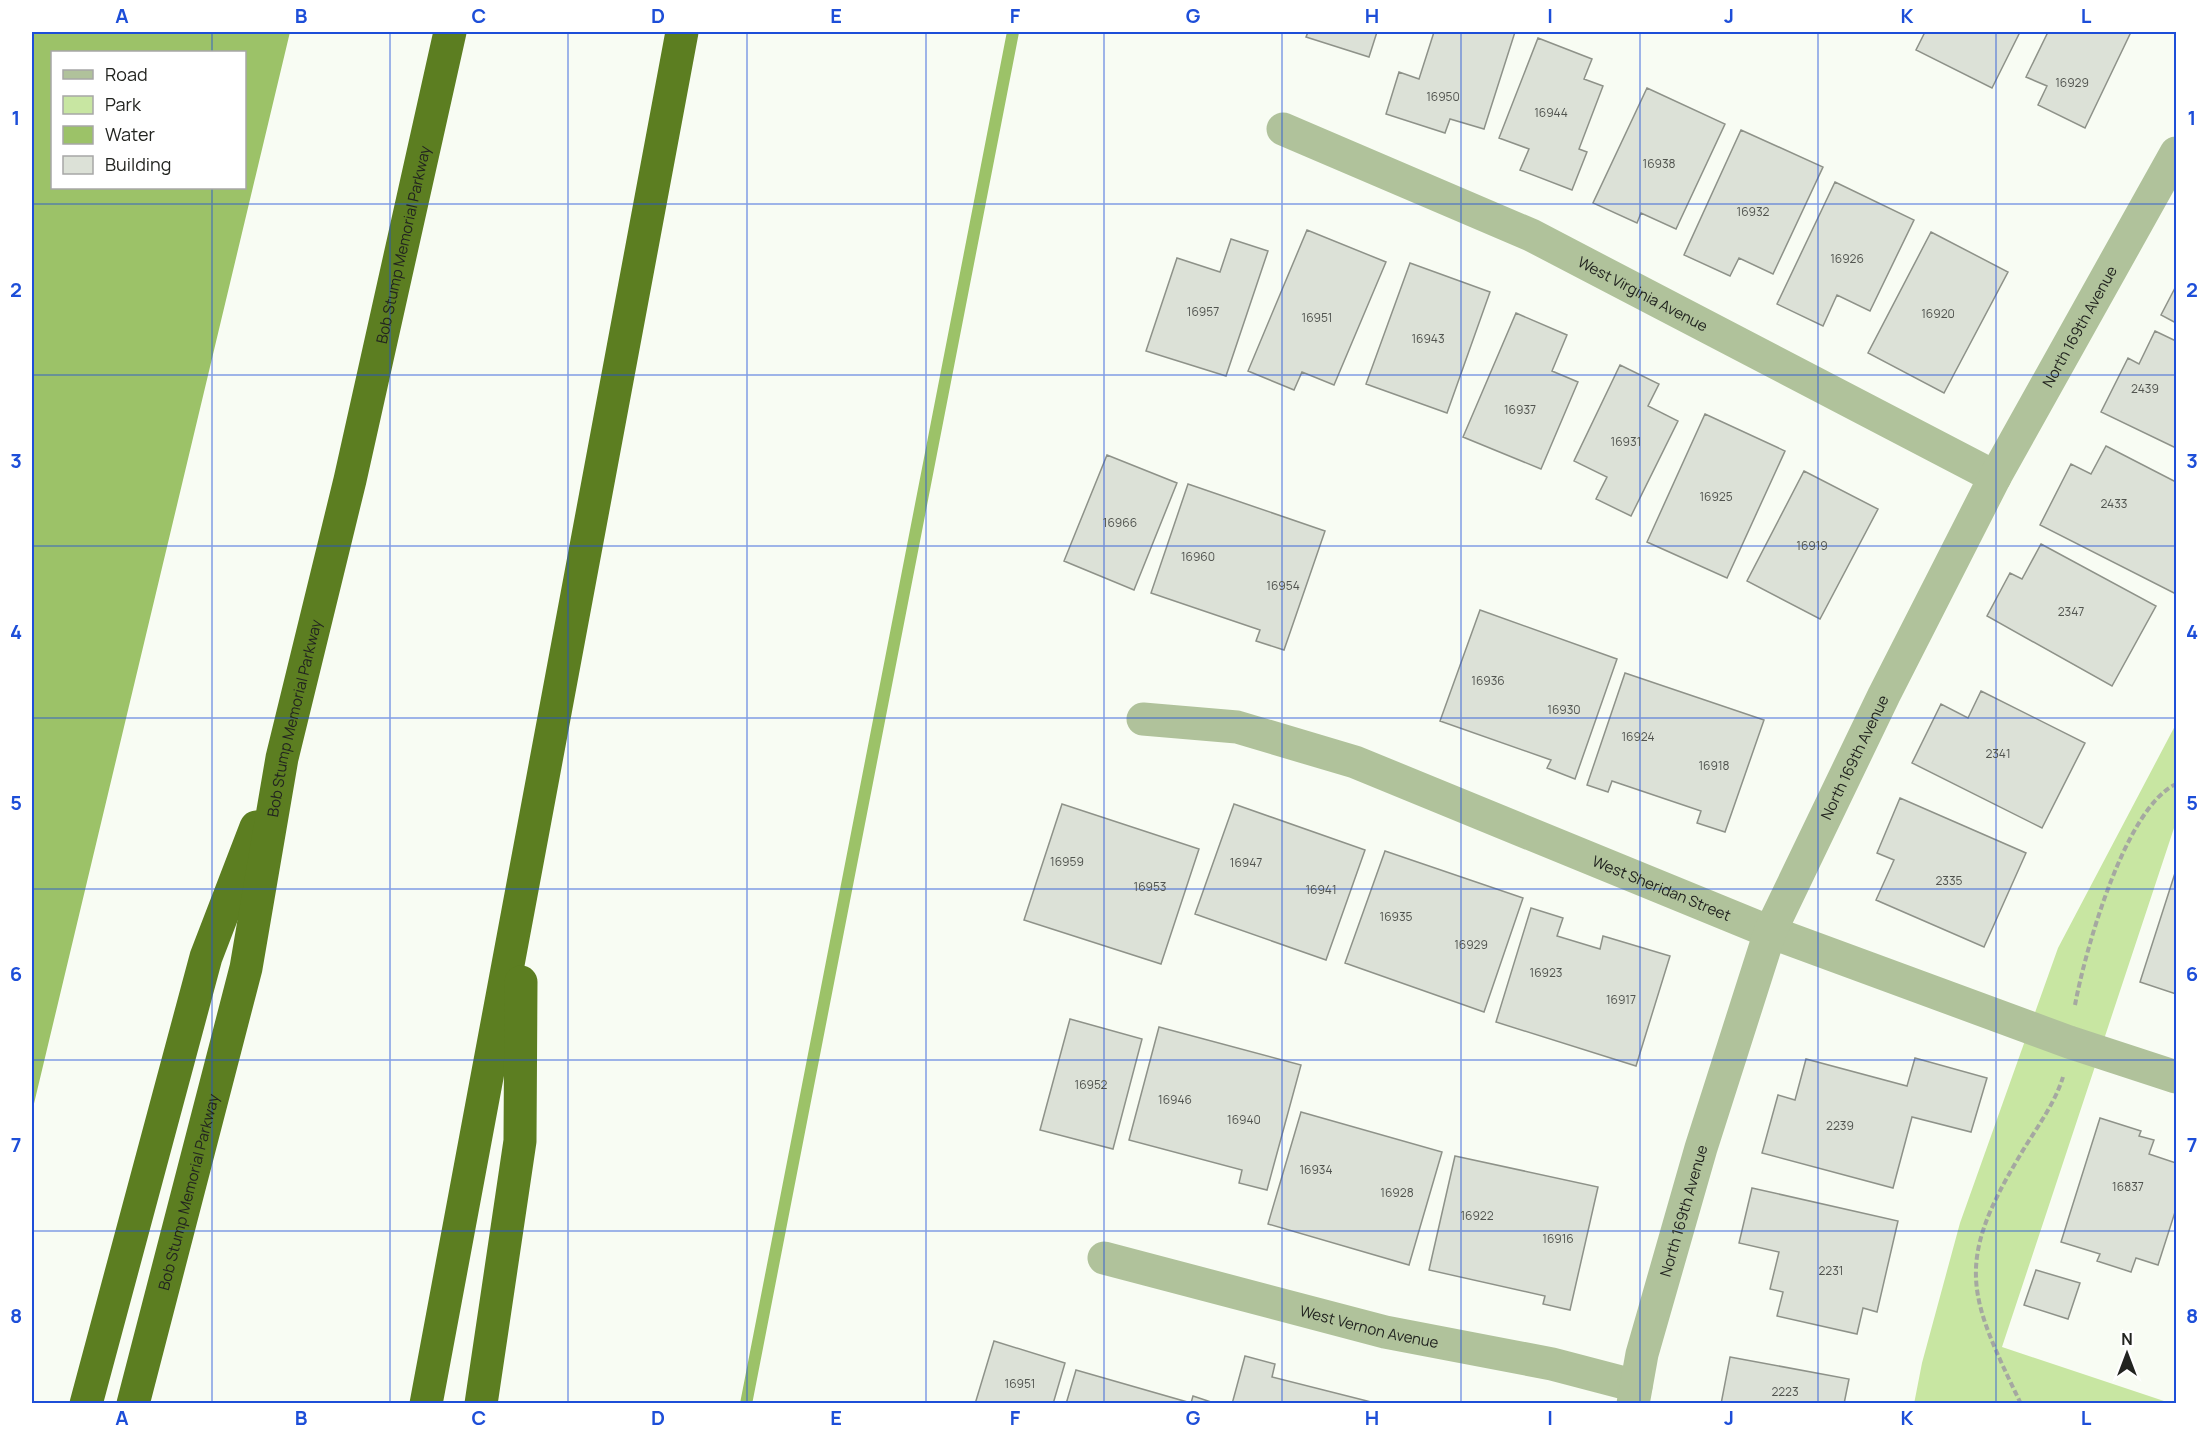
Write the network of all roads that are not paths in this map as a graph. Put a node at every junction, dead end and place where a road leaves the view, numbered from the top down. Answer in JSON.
{"nodes":[{"id":1,"x":450,"y":32,"type":"edge"},
{"id":2,"x":682,"y":32,"type":"edge"},
{"id":3,"x":1283,"y":129,"type":"dead end"},
{"id":4,"x":2176,"y":153,"type":"edge"},
{"id":5,"x":1995,"y":477,"type":"junction"},
{"id":6,"x":1143,"y":719,"type":"dead end"},
{"id":7,"x":282,"y":758,"type":"junction"},
{"id":8,"x":522,"y":899,"type":"junction"},
{"id":9,"x":1770,"y":932,"type":"junction"},
{"id":10,"x":2176,"y":1077,"type":"edge"},
{"id":11,"x":1104,"y":1258,"type":"dead end"},
{"id":12,"x":1635,"y":1395,"type":"edge"},
{"id":13,"x":86,"y":1404,"type":"edge"},
{"id":14,"x":134,"y":1404,"type":"edge"},
{"id":15,"x":426,"y":1404,"type":"edge"},
{"id":16,"x":482,"y":1404,"type":"edge"}],
"edges":[{"from":1,"to":7,"type":"highway","name":"Bob Stump Memorial Parkway"},
{"from":2,"to":8,"type":"highway"},
{"from":3,"to":5,"type":"street","name":"West Virginia Avenue"},
{"from":4,"to":5,"type":"street","name":"North 169th Avenue"},
{"from":5,"to":9,"type":"street","name":"North 169th Avenue"},
{"from":6,"to":9,"type":"street","name":"West Sheridan Street"},
{"from":7,"to":13,"type":"highway"},
{"from":7,"to":14,"type":"highway","name":"Bob Stump Memorial Parkway"},
{"from":8,"to":15,"type":"highway"},
{"from":8,"to":16,"type":"highway"},
{"from":9,"to":10,"type":"street","name":"West Sheridan Street"},
{"from":9,"to":12,"type":"street","name":"North 169th Avenue"},
{"from":11,"to":12,"type":"street","name":"West Vernon Avenue"}]}
